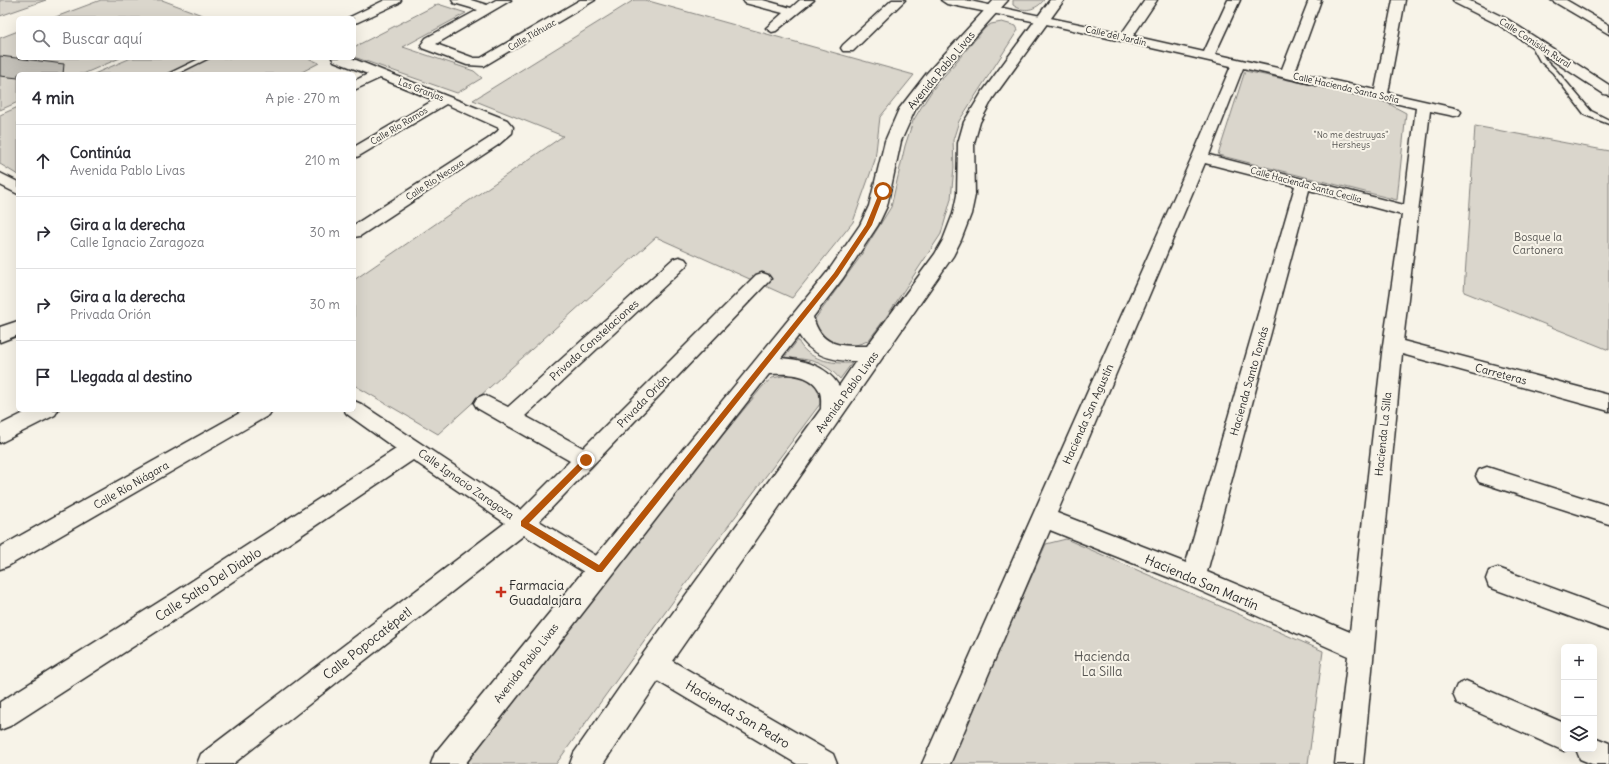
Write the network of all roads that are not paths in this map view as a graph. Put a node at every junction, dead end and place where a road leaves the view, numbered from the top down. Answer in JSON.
{"nodes":[{"id":1,"x":395,"y":0,"type":"edge"},
{"id":2,"x":458,"y":0,"type":"edge"},
{"id":3,"x":505,"y":0,"type":"edge"},
{"id":4,"x":589,"y":0,"type":"edge"},
{"id":5,"x":749,"y":0,"type":"edge"},
{"id":6,"x":808,"y":0,"type":"edge"},
{"id":7,"x":899,"y":0,"type":"edge"},
{"id":8,"x":947,"y":0,"type":"edge"},
{"id":9,"x":1057,"y":0,"type":"edge"},
{"id":10,"x":1151,"y":0,"type":"edge"},
{"id":11,"x":1234,"y":0,"type":"edge"},
{"id":12,"x":1315,"y":0,"type":"edge"},
{"id":13,"x":1399,"y":0,"type":"edge"},
{"id":14,"x":1459,"y":0,"type":"edge"},
{"id":15,"x":1556,"y":0,"type":"edge"},
{"id":16,"x":997,"y":5,"type":"edge"},
{"id":17,"x":488,"y":9,"type":"junction"},
{"id":18,"x":793,"y":12,"type":"junction"},
{"id":19,"x":356,"y":18,"type":"edge"},
{"id":20,"x":1042,"y":19,"type":"junction"},
{"id":21,"x":772,"y":28,"type":"dead end"},
{"id":22,"x":1609,"y":30,"type":"edge"},
{"id":23,"x":1125,"y":38,"type":"junction"},
{"id":24,"x":1532,"y":41,"type":"junction"},
{"id":25,"x":848,"y":48,"type":"dead end"},
{"id":26,"x":1208,"y":56,"type":"junction"},
{"id":27,"x":202,"y":60,"type":"edge"},
{"id":28,"x":344,"y":60,"type":"edge"},
{"id":29,"x":1238,"y":64,"type":"junction"},
{"id":30,"x":175,"y":72,"type":"edge"},
{"id":31,"x":378,"y":74,"type":"junction"},
{"id":32,"x":1287,"y":74,"type":"junction"},
{"id":33,"x":356,"y":85,"type":"edge"},
{"id":34,"x":1609,"y":91,"type":"edge"},
{"id":35,"x":1381,"y":95,"type":"junction"},
{"id":36,"x":445,"y":99,"type":"junction"},
{"id":37,"x":1423,"y":106,"type":"junction"},
{"id":38,"x":1454,"y":112,"type":"dead end"},
{"id":39,"x":1609,"y":122,"type":"edge"},
{"id":40,"x":502,"y":123,"type":"joint"},
{"id":41,"x":356,"y":152,"type":"edge"},
{"id":42,"x":1200,"y":157,"type":"junction"},
{"id":43,"x":0,"y":178,"type":"edge"},
{"id":44,"x":1303,"y":185,"type":"junction"},
{"id":45,"x":16,"y":188,"type":"edge"},
{"id":46,"x":1411,"y":212,"type":"junction"},
{"id":47,"x":356,"y":231,"type":"edge"},
{"id":48,"x":679,"y":263,"type":"dead end"},
{"id":49,"x":762,"y":278,"type":"dead end"},
{"id":50,"x":802,"y":316,"type":"junction"},
{"id":51,"x":16,"y":328,"type":"edge"},
{"id":52,"x":0,"y":335,"type":"edge"},
{"id":53,"x":1393,"y":345,"type":"junction"},
{"id":54,"x":874,"y":354,"type":"junction"},
{"id":55,"x":764,"y":366,"type":"junction"},
{"id":56,"x":484,"y":403,"type":"dead end"},
{"id":57,"x":1609,"y":403,"type":"edge"},
{"id":58,"x":356,"y":410,"type":"edge"},
{"id":59,"x":44,"y":412,"type":"edge"},
{"id":60,"x":258,"y":412,"type":"edge"},
{"id":61,"x":833,"y":412,"type":"junction"},
{"id":62,"x":509,"y":418,"type":"junction"},
{"id":63,"x":0,"y":435,"type":"edge"},
{"id":64,"x":414,"y":448,"type":"junction"},
{"id":65,"x":586,"y":460,"type":"junction"},
{"id":66,"x":1487,"y":476,"type":"dead end"},
{"id":67,"x":1609,"y":515,"type":"edge"},
{"id":68,"x":1043,"y":517,"type":"junction"},
{"id":69,"x":523,"y":523,"type":"junction"},
{"id":70,"x":0,"y":559,"type":"edge"},
{"id":71,"x":600,"y":570,"type":"junction"},
{"id":72,"x":1194,"y":577,"type":"junction"},
{"id":73,"x":1498,"y":579,"type":"dead end"},
{"id":74,"x":1609,"y":620,"type":"edge"},
{"id":75,"x":1361,"y":649,"type":"junction"},
{"id":76,"x":653,"y":664,"type":"junction"},
{"id":77,"x":1466,"y":694,"type":"dead end"},
{"id":78,"x":0,"y":717,"type":"edge"},
{"id":79,"x":1561,"y":736,"type":"edge"},
{"id":80,"x":1597,"y":752,"type":"edge"},
{"id":81,"x":1609,"y":757,"type":"edge"},
{"id":82,"x":812,"y":761,"type":"edge"},
{"id":83,"x":211,"y":764,"type":"edge"},
{"id":84,"x":446,"y":764,"type":"edge"},
{"id":85,"x":585,"y":764,"type":"edge"},
{"id":86,"x":936,"y":764,"type":"edge"},
{"id":87,"x":1349,"y":764,"type":"edge"}],
"edges":[{"from":1,"to":19,"type":"street"},
{"from":2,"to":17,"type":"street"},
{"from":3,"to":17,"type":"street"},
{"from":4,"to":17,"type":"street","name":"Calle Tláhuac"},
{"from":5,"to":18,"type":"street"},
{"from":6,"to":18,"type":"street"},
{"from":7,"to":25,"type":"street"},
{"from":8,"to":16,"type":"street","name":"Calle del Jardín"},
{"from":9,"to":20,"type":"main road","name":"Avenida Pablo Livas"},
{"from":10,"to":23,"type":"street"},
{"from":11,"to":26,"type":"street"},
{"from":12,"to":32,"type":"street"},
{"from":13,"to":35,"type":"street"},
{"from":14,"to":24,"type":"street","name":"Calle Comisión Rural"},
{"from":15,"to":22,"type":"street"},
{"from":16,"to":20,"type":"street","name":"Calle del Jardín"},
{"from":16,"to":50,"type":"main road","name":"Avenida Pablo Livas"},
{"from":18,"to":21,"type":"street"},
{"from":20,"to":23,"type":"street","name":"Calle del Jardín"},
{"from":20,"to":54,"type":"main road","name":"Avenida Pablo Livas"},
{"from":23,"to":26,"type":"street","name":"Calle del Jardín"},
{"from":24,"to":34,"type":"street","name":"Calle Comisión Rural"},
{"from":24,"to":39,"type":"lane"},
{"from":26,"to":29,"type":"street","name":"Calle del Jardín"},
{"from":27,"to":30,"type":"lane"},
{"from":28,"to":31,"type":"street","name":"Las Granjas"},
{"from":29,"to":32,"type":"street","name":"Calle Hacienda Santa Sofía"},
{"from":29,"to":42,"type":"street","name":"Hacienda San Agustín"},
{"from":31,"to":33,"type":"street"},
{"from":31,"to":36,"type":"street","name":"Las Granjas"},
{"from":32,"to":35,"type":"street","name":"Calle Hacienda Santa Sofía"},
{"from":35,"to":37,"type":"street","name":"Calle Hacienda Santa Sofía"},
{"from":36,"to":40,"type":"street","name":"Las Granjas"},
{"from":36,"to":41,"type":"street","name":"Calle Río Ramos"},
{"from":37,"to":38,"type":"street","name":"Calle Hacienda Santa Sofía"},
{"from":37,"to":46,"type":"street","name":"Hacienda La Silla"},
{"from":40,"to":47,"type":"street","name":"Calle Río Necaxa"},
{"from":42,"to":44,"type":"street","name":"Calle Hacienda Santa Cecilia"},
{"from":42,"to":68,"type":"street","name":"Hacienda San Agustín"},
{"from":43,"to":45,"type":"street"},
{"from":44,"to":46,"type":"street","name":"Calle Hacienda Santa Cecilia"},
{"from":44,"to":72,"type":"street","name":"Hacienda Santo Tomás"},
{"from":46,"to":53,"type":"street","name":"Hacienda La Silla"},
{"from":48,"to":62,"type":"street","name":"Privada Constelaciones"},
{"from":49,"to":65,"type":"street","name":"Privada Orión"},
{"from":50,"to":54,"type":"main road"},
{"from":50,"to":55,"type":"main road","name":"Avenida Pablo Livas"},
{"from":51,"to":52,"type":"street"},
{"from":53,"to":57,"type":"street","name":"Carreteras"},
{"from":53,"to":75,"type":"street","name":"Hacienda La Silla"},
{"from":54,"to":61,"type":"main road","name":"Avenida Pablo Livas"},
{"from":55,"to":61,"type":"main road"},
{"from":55,"to":71,"type":"main road","name":"Avenida Pablo Livas"},
{"from":56,"to":62,"type":"street"},
{"from":58,"to":64,"type":"street","name":"Calle Ignacio Zaragoza"},
{"from":59,"to":63,"type":"street"},
{"from":60,"to":70,"type":"street","name":"Calle Río Niágara"},
{"from":61,"to":76,"type":"main road","name":"Avenida Pablo Livas"},
{"from":62,"to":65,"type":"street"},
{"from":64,"to":69,"type":"street","name":"Calle Ignacio Zaragoza"},
{"from":64,"to":78,"type":"street","name":"Calle Salto Del Diablo"},
{"from":65,"to":69,"type":"street","name":"Privada Orión"},
{"from":66,"to":67,"type":"street"},
{"from":68,"to":72,"type":"street","name":"Hacienda San Martín"},
{"from":68,"to":86,"type":"street","name":"Hacienda San Agustín"},
{"from":69,"to":71,"type":"street","name":"Calle Ignacio Zaragoza"},
{"from":69,"to":83,"type":"street","name":"Calle Popocatépetl"},
{"from":71,"to":84,"type":"main road","name":"Avenida Pablo Livas"},
{"from":72,"to":75,"type":"street","name":"Hacienda San Martín"},
{"from":73,"to":74,"type":"street"},
{"from":75,"to":87,"type":"street","name":"Hacienda La Silla"},
{"from":76,"to":82,"type":"street","name":"Hacienda San Pedro"},
{"from":76,"to":85,"type":"main road","name":"Avenida Pablo Livas"},
{"from":77,"to":79,"type":"street"},
{"from":80,"to":81,"type":"street"}]}
